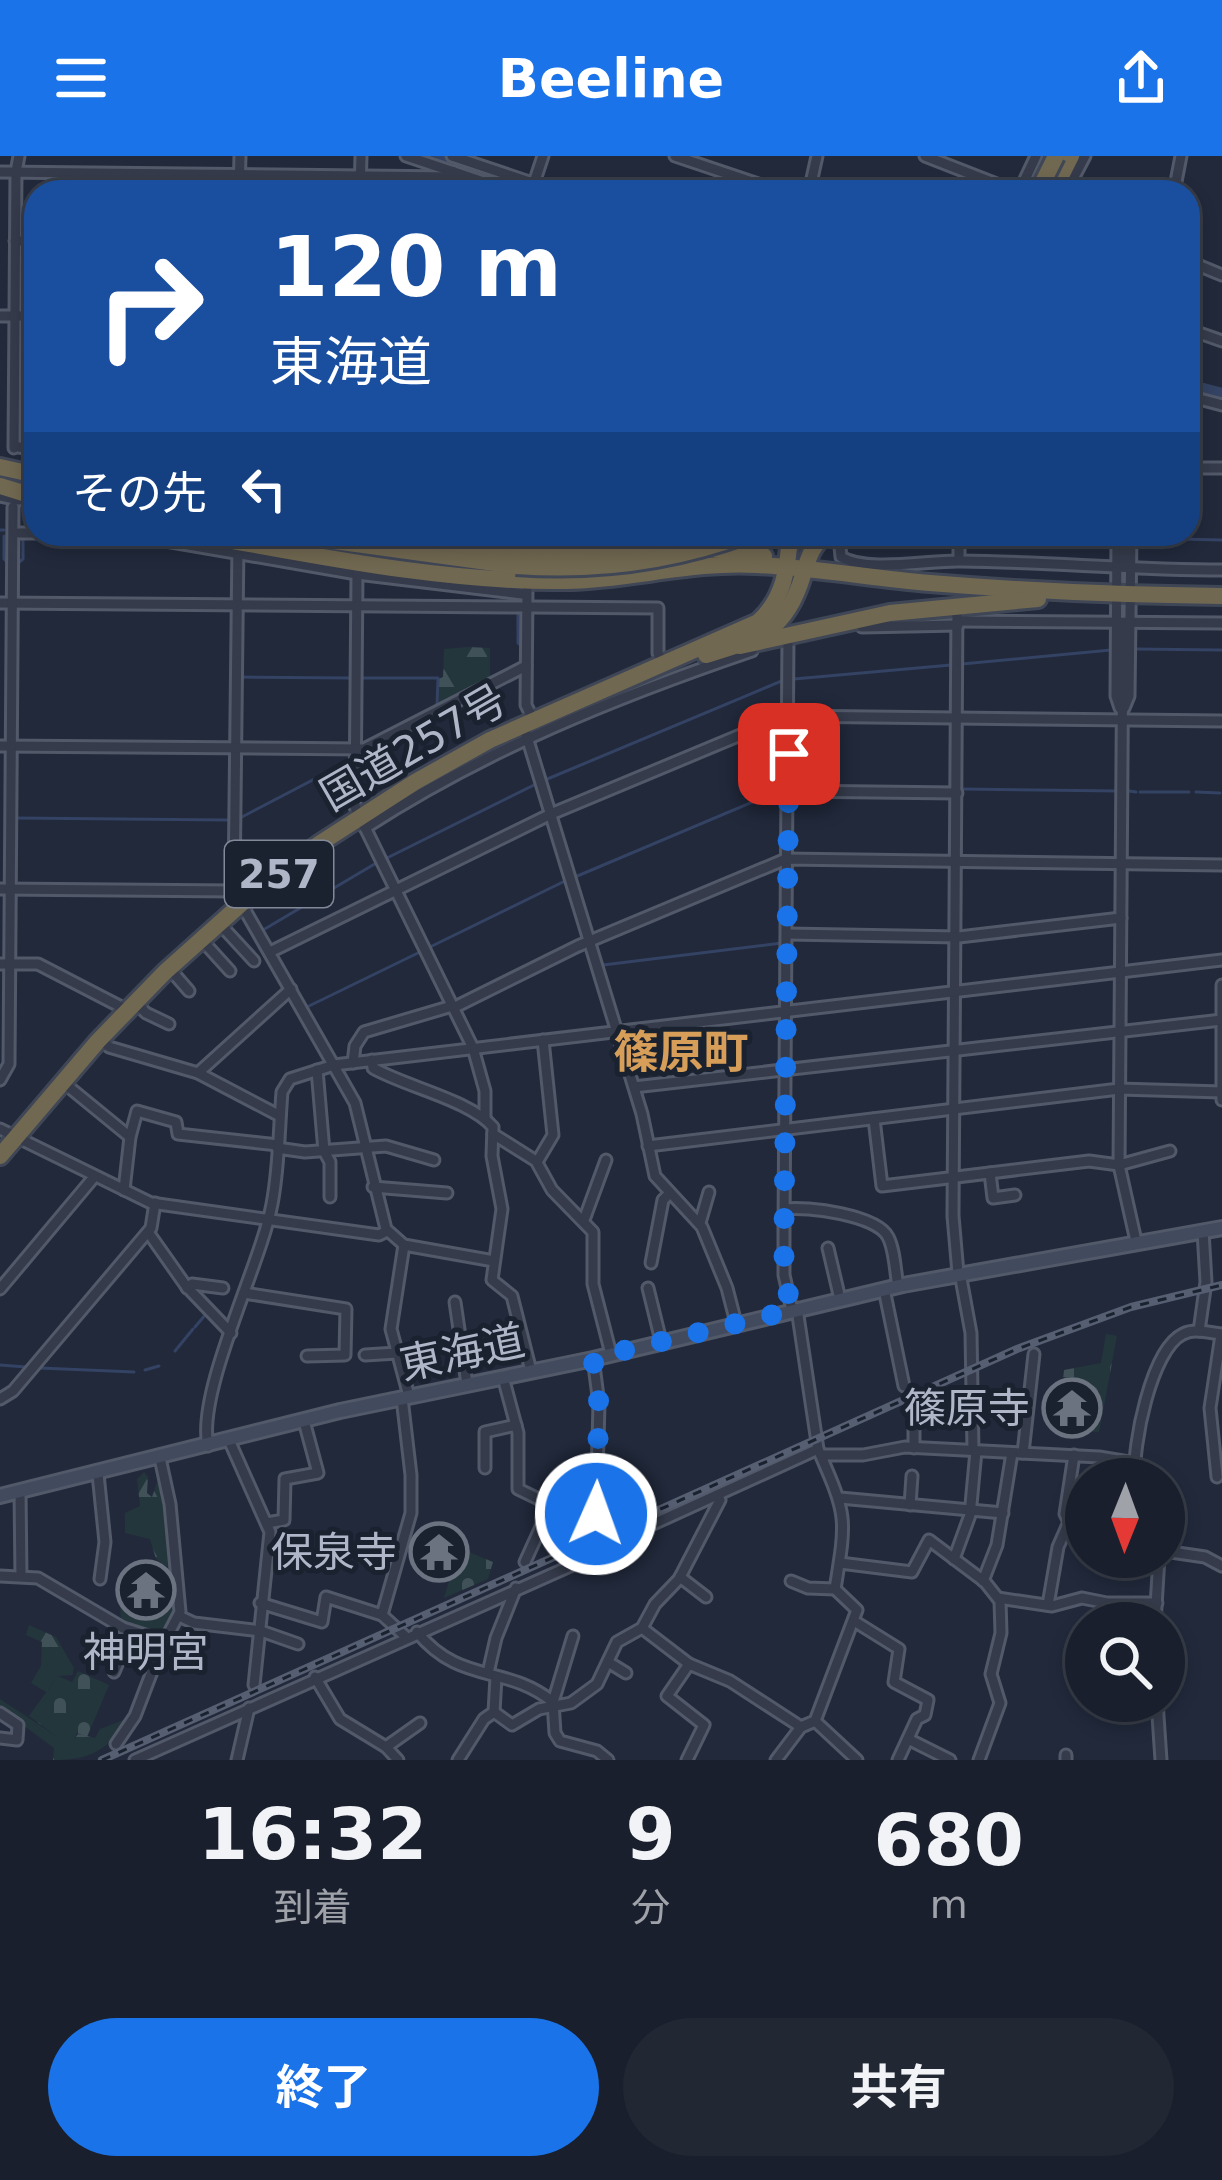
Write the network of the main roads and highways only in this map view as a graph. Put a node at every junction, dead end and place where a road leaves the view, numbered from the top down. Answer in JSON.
{"nodes":[{"id":1,"x":1056,"y":156,"type":"edge"},
{"id":2,"x":1036,"y":180,"type":"edge"},
{"id":3,"x":231,"y":546,"type":"edge"},
{"id":4,"x":370,"y":546,"type":"edge"},
{"id":5,"x":430,"y":546,"type":"edge"},
{"id":6,"x":646,"y":546,"type":"edge"},
{"id":7,"x":670,"y":546,"type":"edge"},
{"id":8,"x":703,"y":546,"type":"edge"},
{"id":9,"x":792,"y":546,"type":"edge"},
{"id":10,"x":813,"y":546,"type":"edge"},
{"id":11,"x":794,"y":564,"type":"junction"},
{"id":12,"x":522,"y":567,"type":"edge"},
{"id":13,"x":1117,"y":595,"type":"junction"},
{"id":14,"x":1222,"y":596,"type":"edge"},
{"id":15,"x":740,"y":646,"type":"junction"},
{"id":16,"x":625,"y":681,"type":"junction"},
{"id":17,"x":8,"y":1134,"type":"edge"},
{"id":18,"x":0,"y":1156,"type":"edge"},
{"id":19,"x":1222,"y":1228,"type":"edge"},
{"id":20,"x":0,"y":1496,"type":"edge"}],
"edges":[{"from":1,"to":2,"type":"highway","bridge":true},
{"from":3,"to":12,"type":"highway"},
{"from":4,"to":12,"type":"highway"},
{"from":5,"to":12,"type":"highway"},
{"from":6,"to":12,"type":"highway","bridge":true},
{"from":7,"to":11,"type":"highway"},
{"from":8,"to":12,"type":"highway","bridge":true},
{"from":9,"to":11,"type":"highway"},
{"from":10,"to":11,"type":"highway"},
{"from":11,"to":12,"type":"highway"},
{"from":11,"to":13,"type":"highway"},
{"from":11,"to":15,"type":"highway","name":"国道257号","number":"257"},
{"from":11,"to":16,"type":"highway","name":"国道257号","number":"257"},
{"from":13,"to":14,"type":"highway"},
{"from":13,"to":15,"type":"highway","number":"257"},
{"from":15,"to":16,"type":"highway","name":"国道257号","number":"257"},
{"from":16,"to":17,"type":"highway","name":"国道257号","number":"257"},
{"from":17,"to":18,"type":"highway","name":"国道257号","number":"257"},
{"from":19,"to":20,"type":"main road","name":"東海道"}]}
